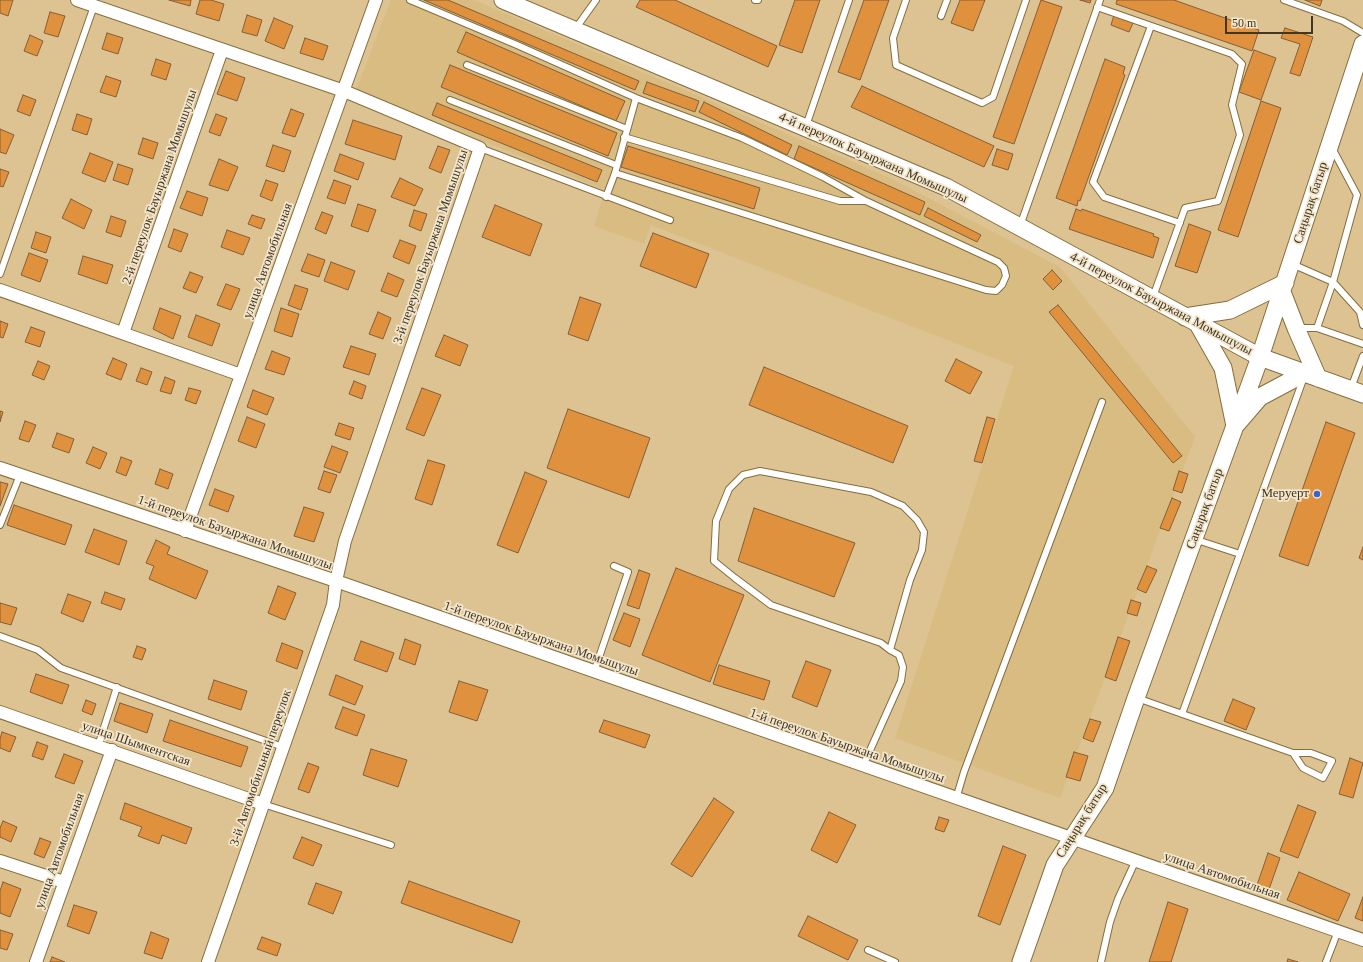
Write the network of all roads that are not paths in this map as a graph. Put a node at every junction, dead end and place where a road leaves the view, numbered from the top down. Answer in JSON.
{"nodes":[{"id":1,"x":77,"y":0,"type":"edge"},
{"id":2,"x":376,"y":0,"type":"edge"},
{"id":3,"x":410,"y":0,"type":"edge"},
{"id":4,"x":503,"y":0,"type":"edge"},
{"id":5,"x":596,"y":0,"type":"edge"},
{"id":6,"x":755,"y":0,"type":"edge"},
{"id":7,"x":758,"y":0,"type":"edge"},
{"id":8,"x":849,"y":0,"type":"edge"},
{"id":9,"x":906,"y":0,"type":"edge"},
{"id":10,"x":947,"y":0,"type":"edge"},
{"id":11,"x":1026,"y":0,"type":"edge"},
{"id":12,"x":1100,"y":0,"type":"edge"},
{"id":13,"x":1284,"y":0,"type":"edge"},
{"id":14,"x":94,"y":6,"type":"junction"},
{"id":15,"x":1097,"y":7,"type":"junction"},
{"id":16,"x":941,"y":16,"type":"dead end"},
{"id":17,"x":1150,"y":26,"type":"junction"},
{"id":18,"x":575,"y":30,"type":"junction"},
{"id":19,"x":1363,"y":33,"type":"edge"},
{"id":20,"x":1363,"y":44,"type":"edge"},
{"id":21,"x":222,"y":50,"type":"junction"},
{"id":22,"x":467,"y":64,"type":"dead end"},
{"id":23,"x":344,"y":91,"type":"junction"},
{"id":24,"x":636,"y":98,"type":"junction"},
{"id":25,"x":450,"y":100,"type":"dead end"},
{"id":26,"x":805,"y":128,"type":"junction"},
{"id":27,"x":627,"y":129,"type":"junction"},
{"id":28,"x":624,"y":137,"type":"junction"},
{"id":29,"x":1330,"y":145,"type":"junction"},
{"id":30,"x":480,"y":148,"type":"junction"},
{"id":31,"x":616,"y":165,"type":"junction"},
{"id":32,"x":614,"y":173,"type":"junction"},
{"id":33,"x":606,"y":197,"type":"junction"},
{"id":34,"x":866,"y":201,"type":"junction"},
{"id":35,"x":670,"y":220,"type":"dead end"},
{"id":36,"x":1180,"y":223,"type":"junction"},
{"id":37,"x":1020,"y":227,"type":"junction"},
{"id":38,"x":1291,"y":264,"type":"junction"},
{"id":39,"x":0,"y":274,"type":"edge"},
{"id":40,"x":1333,"y":282,"type":"junction"},
{"id":41,"x":1283,"y":287,"type":"junction"},
{"id":42,"x":0,"y":290,"type":"edge"},
{"id":43,"x":1152,"y":299,"type":"junction"},
{"id":44,"x":1192,"y":321,"type":"junction"},
{"id":45,"x":1363,"y":325,"type":"edge"},
{"id":46,"x":1296,"y":328,"type":"junction"},
{"id":47,"x":1316,"y":328,"type":"junction"},
{"id":48,"x":123,"y":333,"type":"junction"},
{"id":49,"x":1363,"y":344,"type":"edge"},
{"id":50,"x":1260,"y":357,"type":"junction"},
{"id":51,"x":1362,"y":360,"type":"edge"},
{"id":52,"x":241,"y":375,"type":"junction"},
{"id":53,"x":1312,"y":376,"type":"junction"},
{"id":54,"x":1357,"y":392,"type":"edge"},
{"id":55,"x":1102,"y":402,"type":"dead end"},
{"id":56,"x":1235,"y":426,"type":"junction"},
{"id":57,"x":0,"y":468,"type":"edge"},
{"id":58,"x":20,"y":475,"type":"junction"},
{"id":59,"x":0,"y":525,"type":"edge"},
{"id":60,"x":185,"y":531,"type":"junction"},
{"id":61,"x":1194,"y":539,"type":"junction"},
{"id":62,"x":1240,"y":554,"type":"junction"},
{"id":63,"x":614,"y":566,"type":"dead end"},
{"id":64,"x":336,"y":581,"type":"junction"},
{"id":65,"x":0,"y":636,"type":"edge"},
{"id":66,"x":890,"y":650,"type":"junction"},
{"id":67,"x":594,"y":672,"type":"junction"},
{"id":68,"x":117,"y":687,"type":"junction"},
{"id":69,"x":1136,"y":698,"type":"junction"},
{"id":70,"x":0,"y":712,"type":"edge"},
{"id":71,"x":1182,"y":714,"type":"junction"},
{"id":72,"x":98,"y":746,"type":"junction"},
{"id":73,"x":283,"y":747,"type":"junction"},
{"id":74,"x":112,"y":750,"type":"junction"},
{"id":75,"x":1293,"y":753,"type":"junction"},
{"id":76,"x":863,"y":766,"type":"junction"},
{"id":77,"x":956,"y":799,"type":"junction"},
{"id":78,"x":263,"y":804,"type":"junction"},
{"id":79,"x":1072,"y":840,"type":"junction"},
{"id":80,"x":391,"y":845,"type":"dead end"},
{"id":81,"x":0,"y":861,"type":"edge"},
{"id":82,"x":1136,"y":862,"type":"junction"},
{"id":83,"x":64,"y":882,"type":"junction"},
{"id":84,"x":1338,"y":931,"type":"junction"},
{"id":85,"x":1363,"y":940,"type":"edge"},
{"id":86,"x":868,"y":950,"type":"dead end"},
{"id":87,"x":36,"y":962,"type":"edge"},
{"id":88,"x":208,"y":962,"type":"edge"},
{"id":89,"x":896,"y":962,"type":"edge"},
{"id":90,"x":1021,"y":962,"type":"edge"},
{"id":91,"x":1101,"y":962,"type":"edge"},
{"id":92,"x":1326,"y":962,"type":"edge"}],
"edges":[{"from":1,"to":14,"type":"street","name":"3-й переулок Бауыржана Момышулы"},
{"from":2,"to":23,"type":"street","name":"улица Автомобильная"},
{"from":3,"to":24,"type":"lane"},
{"from":4,"to":18,"type":"street","name":"4-й переулок Бауыржана Момышулы"},
{"from":5,"to":18,"type":"lane"},
{"from":6,"to":7,"type":"lane"},
{"from":8,"to":26,"type":"lane"},
{"from":9,"to":11,"type":"lane"},
{"from":10,"to":16,"type":"lane"},
{"from":12,"to":15,"type":"lane"},
{"from":13,"to":19,"type":"lane"},
{"from":14,"to":21,"type":"street","name":"3-й переулок Бауыржана Момышулы"},
{"from":14,"to":39,"type":"lane"},
{"from":15,"to":17,"type":"lane"},
{"from":15,"to":37,"type":"lane"},
{"from":17,"to":36,"type":"lane"},
{"from":17,"to":36,"type":"lane"},
{"from":18,"to":26,"type":"street","name":"4-й переулок Бауыржана Момышулы"},
{"from":20,"to":29,"type":"street","name":"Саңырақ батыр"},
{"from":21,"to":23,"type":"street","name":"3-й переулок Бауыржана Момышулы"},
{"from":21,"to":48,"type":"street","name":"2-й переулок Бауыржана Момышулы"},
{"from":22,"to":27,"type":"lane"},
{"from":23,"to":30,"type":"street","name":"3-й переулок Бауыржана Момышулы"},
{"from":23,"to":52,"type":"street","name":"улица Автомобильная"},
{"from":24,"to":27,"type":"lane"},
{"from":24,"to":34,"type":"lane"},
{"from":25,"to":31,"type":"lane"},
{"from":26,"to":37,"type":"street","name":"4-й переулок Бауыржана Момышулы"},
{"from":27,"to":28,"type":"lane"},
{"from":28,"to":31,"type":"lane"},
{"from":28,"to":34,"type":"lane"},
{"from":29,"to":38,"type":"street","name":"Саңырақ батыр"},
{"from":29,"to":40,"type":"lane"},
{"from":30,"to":33,"type":"lane"},
{"from":30,"to":64,"type":"street","name":"3-й переулок Бауыржана Момышулы"},
{"from":31,"to":32,"type":"lane"},
{"from":32,"to":33,"type":"lane"},
{"from":32,"to":34,"type":"lane"},
{"from":33,"to":35,"type":"lane"},
{"from":36,"to":43,"type":"lane"},
{"from":37,"to":43,"type":"street","name":"4-й переулок Бауыржана Момышулы"},
{"from":38,"to":40,"type":"lane"},
{"from":38,"to":41,"type":"street","name":"Саңырақ батыр"},
{"from":40,"to":45,"type":"lane"},
{"from":40,"to":47,"type":"lane"},
{"from":41,"to":44,"type":"street"},
{"from":41,"to":46,"type":"street"},
{"from":41,"to":50,"type":"street","name":"Саңырақ батыр"},
{"from":42,"to":48,"type":"street"},
{"from":43,"to":44,"type":"street","name":"4-й переулок Бауыржана Момышулы"},
{"from":44,"to":50,"type":"street","name":"4-й переулок Бауыржана Момышулы"},
{"from":44,"to":56,"type":"street"},
{"from":46,"to":47,"type":"lane"},
{"from":46,"to":53,"type":"street"},
{"from":47,"to":49,"type":"lane"},
{"from":48,"to":52,"type":"street"},
{"from":50,"to":53,"type":"street","name":"4-й переулок Бауыржана Момышулы"},
{"from":50,"to":56,"type":"street","name":"Саңырақ батыр"},
{"from":51,"to":54,"type":"lane"},
{"from":52,"to":60,"type":"street","name":"улица Автомобильная"},
{"from":53,"to":54,"type":"street","name":"4-й переулок Бауыржана Момышулы"},
{"from":53,"to":56,"type":"street"},
{"from":53,"to":62,"type":"lane"},
{"from":55,"to":77,"type":"lane"},
{"from":56,"to":61,"type":"street","name":"Саңырақ батыр"},
{"from":57,"to":58,"type":"street","name":"1-й переулок Бауыржана Момышулы"},
{"from":58,"to":59,"type":"lane"},
{"from":58,"to":60,"type":"street","name":"1-й переулок Бауыржана Момышулы"},
{"from":60,"to":64,"type":"street","name":"1-й переулок Бауыржана Момышулы"},
{"from":61,"to":62,"type":"lane"},
{"from":61,"to":69,"type":"street","name":"Саңырақ батыр"},
{"from":62,"to":71,"type":"lane"},
{"from":63,"to":67,"type":"lane"},
{"from":64,"to":67,"type":"street","name":"1-й переулок Бауыржана Момышулы"},
{"from":64,"to":73,"type":"street","name":"3-й Автомобильный переулок"},
{"from":65,"to":68,"type":"lane"},
{"from":66,"to":66,"type":"lane"},
{"from":66,"to":76,"type":"lane"},
{"from":67,"to":76,"type":"street","name":"1-й переулок Бауыржана Момышулы"},
{"from":68,"to":72,"type":"lane"},
{"from":68,"to":73,"type":"lane"},
{"from":69,"to":71,"type":"lane"},
{"from":69,"to":79,"type":"street","name":"Саңырақ батыр"},
{"from":70,"to":72,"type":"street","name":"улица Шымкентская"},
{"from":71,"to":75,"type":"lane"},
{"from":72,"to":74,"type":"street","name":"улица Шымкентская"},
{"from":73,"to":78,"type":"street","name":"3-й Автомобильный переулок"},
{"from":74,"to":78,"type":"street","name":"улица Шымкентская"},
{"from":74,"to":83,"type":"street","name":"улица Автомобильная"},
{"from":75,"to":75,"type":"lane"},
{"from":76,"to":77,"type":"street","name":"1-й переулок Бауыржана Момышулы"},
{"from":77,"to":79,"type":"street","name":"1-й переулок Бауыржана Момышулы"},
{"from":78,"to":80,"type":"lane"},
{"from":78,"to":88,"type":"street","name":"3-й Автомобильный переулок"},
{"from":79,"to":82,"type":"street","name":"улица Автомобильная"},
{"from":79,"to":90,"type":"street","name":"Саңырақ батыр"},
{"from":81,"to":83,"type":"street"},
{"from":82,"to":84,"type":"street","name":"улица Автомобильная"},
{"from":82,"to":91,"type":"lane"},
{"from":83,"to":87,"type":"street","name":"улица Автомобильная"},
{"from":84,"to":85,"type":"street","name":"улица Автомобильная"},
{"from":84,"to":92,"type":"lane"},
{"from":86,"to":89,"type":"lane"}]}
